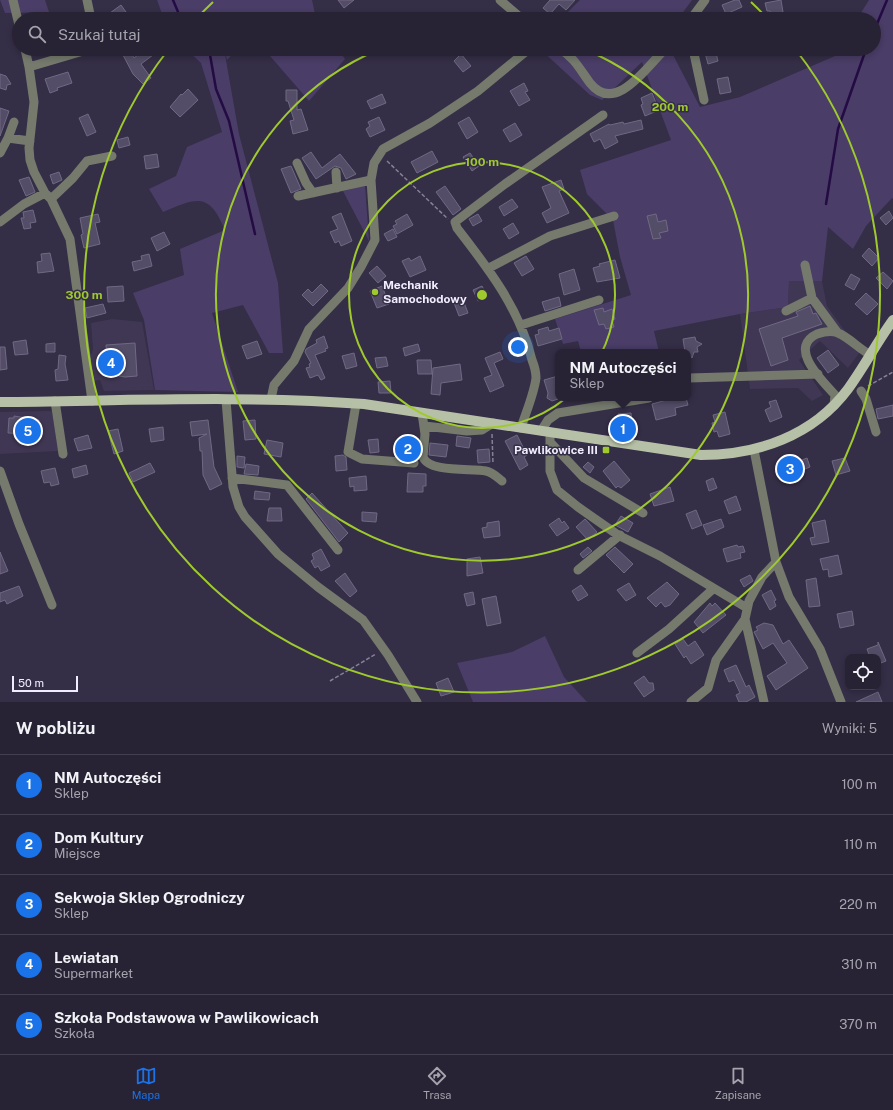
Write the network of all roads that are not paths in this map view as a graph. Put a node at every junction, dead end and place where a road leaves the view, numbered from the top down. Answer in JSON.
{"nodes":[{"id":1,"x":13,"y":0,"type":"edge"},
{"id":2,"x":87,"y":0,"type":"edge"},
{"id":3,"x":500,"y":0,"type":"edge"},
{"id":4,"x":704,"y":0,"type":"edge"},
{"id":5,"x":16,"y":12,"type":"edge"},
{"id":6,"x":90,"y":12,"type":"edge"},
{"id":7,"x":514,"y":12,"type":"edge"},
{"id":8,"x":696,"y":12,"type":"edge"},
{"id":9,"x":27,"y":56,"type":"edge"},
{"id":10,"x":66,"y":56,"type":"edge"},
{"id":11,"x":520,"y":56,"type":"edge"},
{"id":12,"x":570,"y":56,"type":"edge"},
{"id":13,"x":658,"y":56,"type":"edge"},
{"id":14,"x":695,"y":56,"type":"edge"},
{"id":15,"x":29,"y":67,"type":"junction"},
{"id":16,"x":704,"y":100,"type":"dead end"},
{"id":17,"x":603,"y":114,"type":"dead end"},
{"id":18,"x":14,"y":122,"type":"dead end"},
{"id":19,"x":8,"y":138,"type":"junction"},
{"id":20,"x":30,"y":141,"type":"junction"},
{"id":21,"x":0,"y":153,"type":"edge"},
{"id":22,"x":112,"y":156,"type":"dead end"},
{"id":23,"x":297,"y":162,"type":"dead end"},
{"id":24,"x":336,"y":172,"type":"dead end"},
{"id":25,"x":371,"y":180,"type":"junction"},
{"id":26,"x":337,"y":188,"type":"junction"},
{"id":27,"x":313,"y":193,"type":"junction"},
{"id":28,"x":48,"y":196,"type":"junction"},
{"id":29,"x":298,"y":196,"type":"dead end"},
{"id":30,"x":614,"y":216,"type":"dead end"},
{"id":31,"x":0,"y":222,"type":"edge"},
{"id":32,"x":805,"y":265,"type":"dead end"},
{"id":33,"x":489,"y":268,"type":"junction"},
{"id":34,"x":812,"y":298,"type":"junction"},
{"id":35,"x":599,"y":300,"type":"dead end"},
{"id":36,"x":786,"y":311,"type":"dead end"},
{"id":37,"x":893,"y":320,"type":"edge"},
{"id":38,"x":521,"y":325,"type":"junction"},
{"id":39,"x":837,"y":332,"type":"junction"},
{"id":40,"x":871,"y":355,"type":"junction"},
{"id":41,"x":818,"y":374,"type":"junction"},
{"id":42,"x":691,"y":378,"type":"edge"},
{"id":43,"x":861,"y":391,"type":"road end"},
{"id":44,"x":271,"y":399,"type":"junction"},
{"id":45,"x":226,"y":400,"type":"junction"},
{"id":46,"x":55,"y":401,"type":"junction"},
{"id":47,"x":92,"y":401,"type":"junction"},
{"id":48,"x":631,"y":401,"type":"edge"},
{"id":49,"x":0,"y":402,"type":"edge"},
{"id":50,"x":356,"y":404,"type":"junction"},
{"id":51,"x":834,"y":406,"type":"junction"},
{"id":52,"x":422,"y":413,"type":"junction"},
{"id":53,"x":492,"y":423,"type":"junction"},
{"id":54,"x":424,"y":426,"type":"junction"},
{"id":55,"x":521,"y":428,"type":"junction"},
{"id":56,"x":876,"y":432,"type":"dead end"},
{"id":57,"x":547,"y":435,"type":"junction"},
{"id":58,"x":754,"y":450,"type":"junction"},
{"id":59,"x":62,"y":454,"type":"dead end"},
{"id":60,"x":414,"y":463,"type":"dead end"},
{"id":61,"x":0,"y":471,"type":"edge"},
{"id":62,"x":232,"y":478,"type":"junction"},
{"id":63,"x":502,"y":481,"type":"dead end"},
{"id":64,"x":643,"y":513,"type":"dead end"},
{"id":65,"x":620,"y":535,"type":"junction"},
{"id":66,"x":338,"y":550,"type":"dead end"},
{"id":67,"x":776,"y":562,"type":"junction"},
{"id":68,"x":578,"y":570,"type":"dead end"},
{"id":69,"x":713,"y":589,"type":"junction"},
{"id":70,"x":52,"y":605,"type":"dead end"},
{"id":71,"x":747,"y":608,"type":"junction"},
{"id":72,"x":745,"y":619,"type":"junction"},
{"id":73,"x":637,"y":653,"type":"dead end"},
{"id":74,"x":417,"y":702,"type":"edge"},
{"id":75,"x":691,"y":702,"type":"edge"},
{"id":76,"x":764,"y":702,"type":"edge"},
{"id":77,"x":841,"y":702,"type":"edge"}],
"edges":[{"from":1,"to":5,"type":"street"},
{"from":2,"to":6,"type":"street"},
{"from":3,"to":7,"type":"street"},
{"from":4,"to":8,"type":"street"},
{"from":9,"to":15,"type":"street"},
{"from":10,"to":15,"type":"street"},
{"from":11,"to":25,"type":"street"},
{"from":12,"to":13,"type":"street"},
{"from":14,"to":16,"type":"street"},
{"from":15,"to":20,"type":"street"},
{"from":17,"to":33,"type":"street"},
{"from":18,"to":19,"type":"street"},
{"from":19,"to":20,"type":"street"},
{"from":19,"to":21,"type":"street"},
{"from":20,"to":28,"type":"street"},
{"from":22,"to":28,"type":"street"},
{"from":23,"to":27,"type":"street"},
{"from":24,"to":26,"type":"street"},
{"from":25,"to":26,"type":"street"},
{"from":25,"to":44,"type":"street"},
{"from":26,"to":27,"type":"street"},
{"from":27,"to":29,"type":"street"},
{"from":28,"to":31,"type":"street"},
{"from":28,"to":47,"type":"street"},
{"from":30,"to":33,"type":"street"},
{"from":32,"to":34,"type":"street"},
{"from":33,"to":38,"type":"street"},
{"from":34,"to":36,"type":"street"},
{"from":34,"to":39,"type":"street"},
{"from":35,"to":38,"type":"street"},
{"from":37,"to":40,"type":"main road"},
{"from":38,"to":55,"type":"street"},
{"from":39,"to":40,"type":"street"},
{"from":39,"to":41,"type":"street"},
{"from":40,"to":51,"type":"main road"},
{"from":41,"to":42,"type":"street"},
{"from":41,"to":51,"type":"street"},
{"from":43,"to":56,"type":"street"},
{"from":44,"to":45,"type":"main road"},
{"from":44,"to":50,"type":"main road"},
{"from":45,"to":47,"type":"main road"},
{"from":45,"to":62,"type":"street"},
{"from":46,"to":47,"type":"main road"},
{"from":46,"to":49,"type":"main road"},
{"from":46,"to":59,"type":"street"},
{"from":48,"to":57,"type":"street"},
{"from":50,"to":52,"type":"main road"},
{"from":50,"to":60,"type":"street"},
{"from":51,"to":58,"type":"main road"},
{"from":52,"to":53,"type":"main road"},
{"from":52,"to":54,"type":"street"},
{"from":53,"to":54,"type":"street"},
{"from":53,"to":55,"type":"main road"},
{"from":54,"to":63,"type":"street"},
{"from":55,"to":57,"type":"main road"},
{"from":57,"to":58,"type":"main road"},
{"from":57,"to":64,"type":"street"},
{"from":57,"to":65,"type":"street"},
{"from":58,"to":67,"type":"street"},
{"from":61,"to":70,"type":"street"},
{"from":62,"to":66,"type":"street"},
{"from":62,"to":74,"type":"street"},
{"from":65,"to":68,"type":"street"},
{"from":65,"to":69,"type":"street"},
{"from":67,"to":71,"type":"street"},
{"from":67,"to":77,"type":"street"},
{"from":69,"to":71,"type":"street"},
{"from":69,"to":73,"type":"street"},
{"from":71,"to":72,"type":"street"},
{"from":72,"to":75,"type":"street"},
{"from":72,"to":76,"type":"street"}]}
